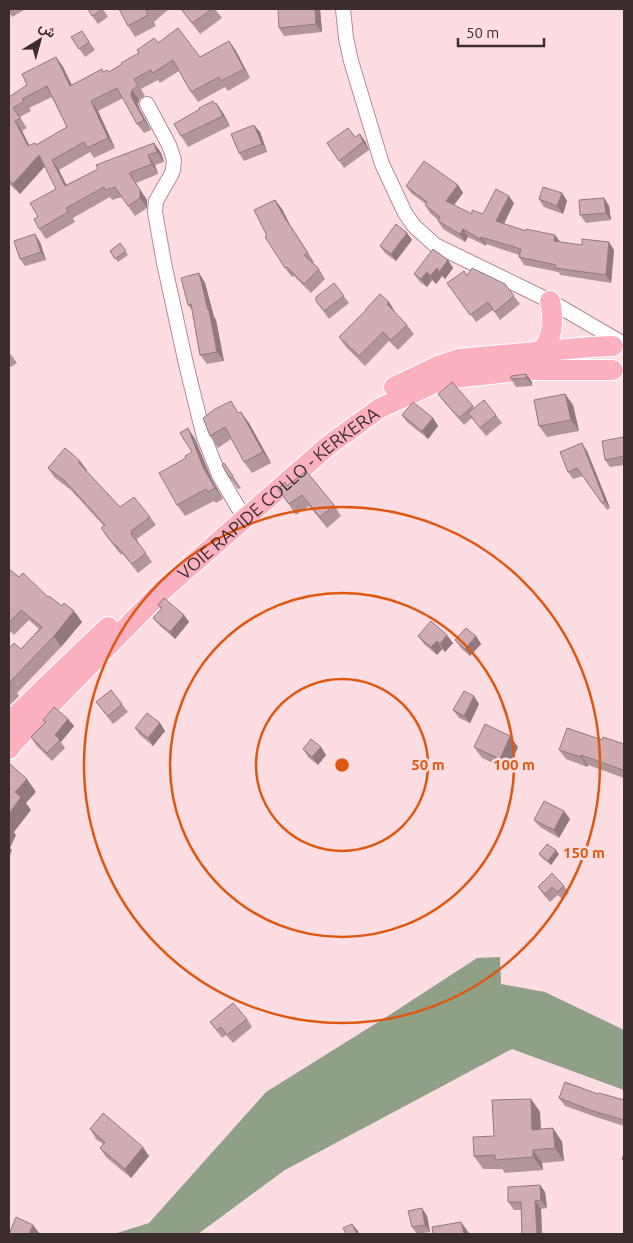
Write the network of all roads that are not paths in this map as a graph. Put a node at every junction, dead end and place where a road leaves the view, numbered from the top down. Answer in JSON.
{"nodes":[{"id":1,"x":343,"y":9,"type":"edge"},
{"id":2,"x":147,"y":104,"type":"dead end"},
{"id":3,"x":550,"y":302,"type":"junction"},
{"id":4,"x":620,"y":344,"type":"edge"},
{"id":5,"x":541,"y":351,"type":"junction"},
{"id":6,"x":619,"y":370,"type":"edge"},
{"id":7,"x":239,"y":509,"type":"junction"},
{"id":8,"x":9,"y":722,"type":"edge"},
{"id":9,"x":9,"y":749,"type":"edge"}],
"edges":[{"from":1,"to":3,"type":"street"},
{"from":2,"to":7,"type":"street"},
{"from":3,"to":4,"type":"street"},
{"from":3,"to":5,"type":"highway"},
{"from":4,"to":5,"type":"highway","name":"VOIE RAPIDE COLLO - KERKERA"},
{"from":4,"to":6,"type":"highway"},
{"from":5,"to":7,"type":"highway","name":"VOIE RAPIDE COLLO - KERKERA"},
{"from":6,"to":9,"type":"highway","name":"VOIE RAPIDE COLLO - KERKERA"},
{"from":7,"to":8,"type":"highway","name":"VOIE RAPIDE COLLO - KERKERA"}]}
